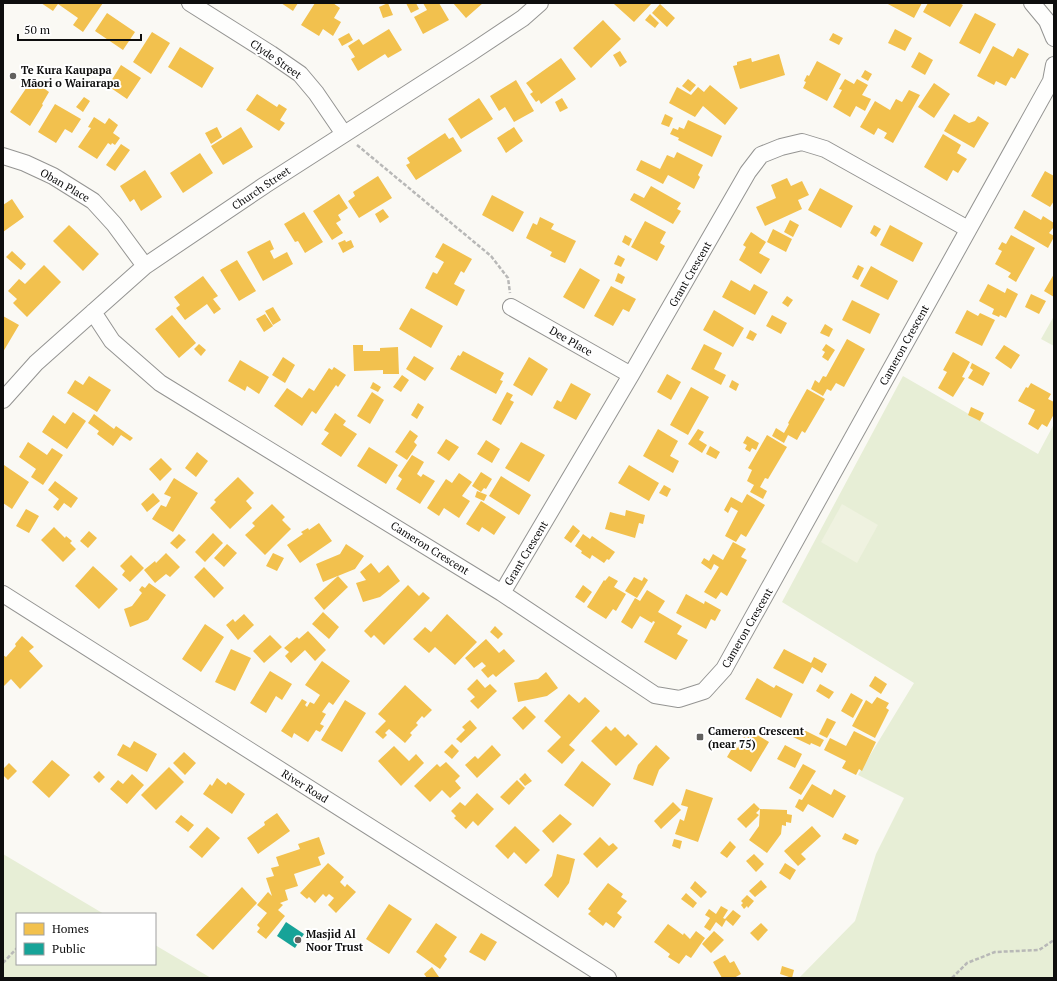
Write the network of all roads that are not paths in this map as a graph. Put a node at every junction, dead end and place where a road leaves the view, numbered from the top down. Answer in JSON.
{"nodes":[{"id":1,"x":190,"y":3,"type":"edge"},
{"id":2,"x":540,"y":3,"type":"edge"},
{"id":3,"x":1032,"y":3,"type":"edge"},
{"id":4,"x":1054,"y":38,"type":"edge"},
{"id":5,"x":1054,"y":65,"type":"edge"},
{"id":6,"x":344,"y":134,"type":"junction"},
{"id":7,"x":3,"y":156,"type":"edge"},
{"id":8,"x":968,"y":229,"type":"junction"},
{"id":9,"x":145,"y":266,"type":"junction"},
{"id":10,"x":511,"y":307,"type":"road end"},
{"id":11,"x":93,"y":312,"type":"junction"},
{"id":12,"x":631,"y":375,"type":"junction"},
{"id":13,"x":3,"y":400,"type":"edge"},
{"id":14,"x":502,"y":593,"type":"junction"},
{"id":15,"x":3,"y":594,"type":"edge"},
{"id":16,"x":608,"y":978,"type":"edge"}],
"edges":[{"from":1,"to":6,"type":"street","name":"Clyde Street"},
{"from":2,"to":6,"type":"street","name":"Church Street"},
{"from":3,"to":4,"type":"street"},
{"from":5,"to":8,"type":"street","name":"Cameron Crescent"},
{"from":6,"to":9,"type":"street","name":"Church Street"},
{"from":7,"to":9,"type":"street","name":"Oban Place"},
{"from":8,"to":12,"type":"street","name":"Grant Crescent"},
{"from":8,"to":14,"type":"street","name":"Cameron Crescent"},
{"from":9,"to":11,"type":"street","name":"Church Street"},
{"from":10,"to":12,"type":"street","name":"Dee Place"},
{"from":11,"to":13,"type":"street","name":"Church Street"},
{"from":11,"to":14,"type":"street","name":"Cameron Crescent"},
{"from":12,"to":14,"type":"street","name":"Grant Crescent"},
{"from":15,"to":16,"type":"street","name":"River Road"}]}
